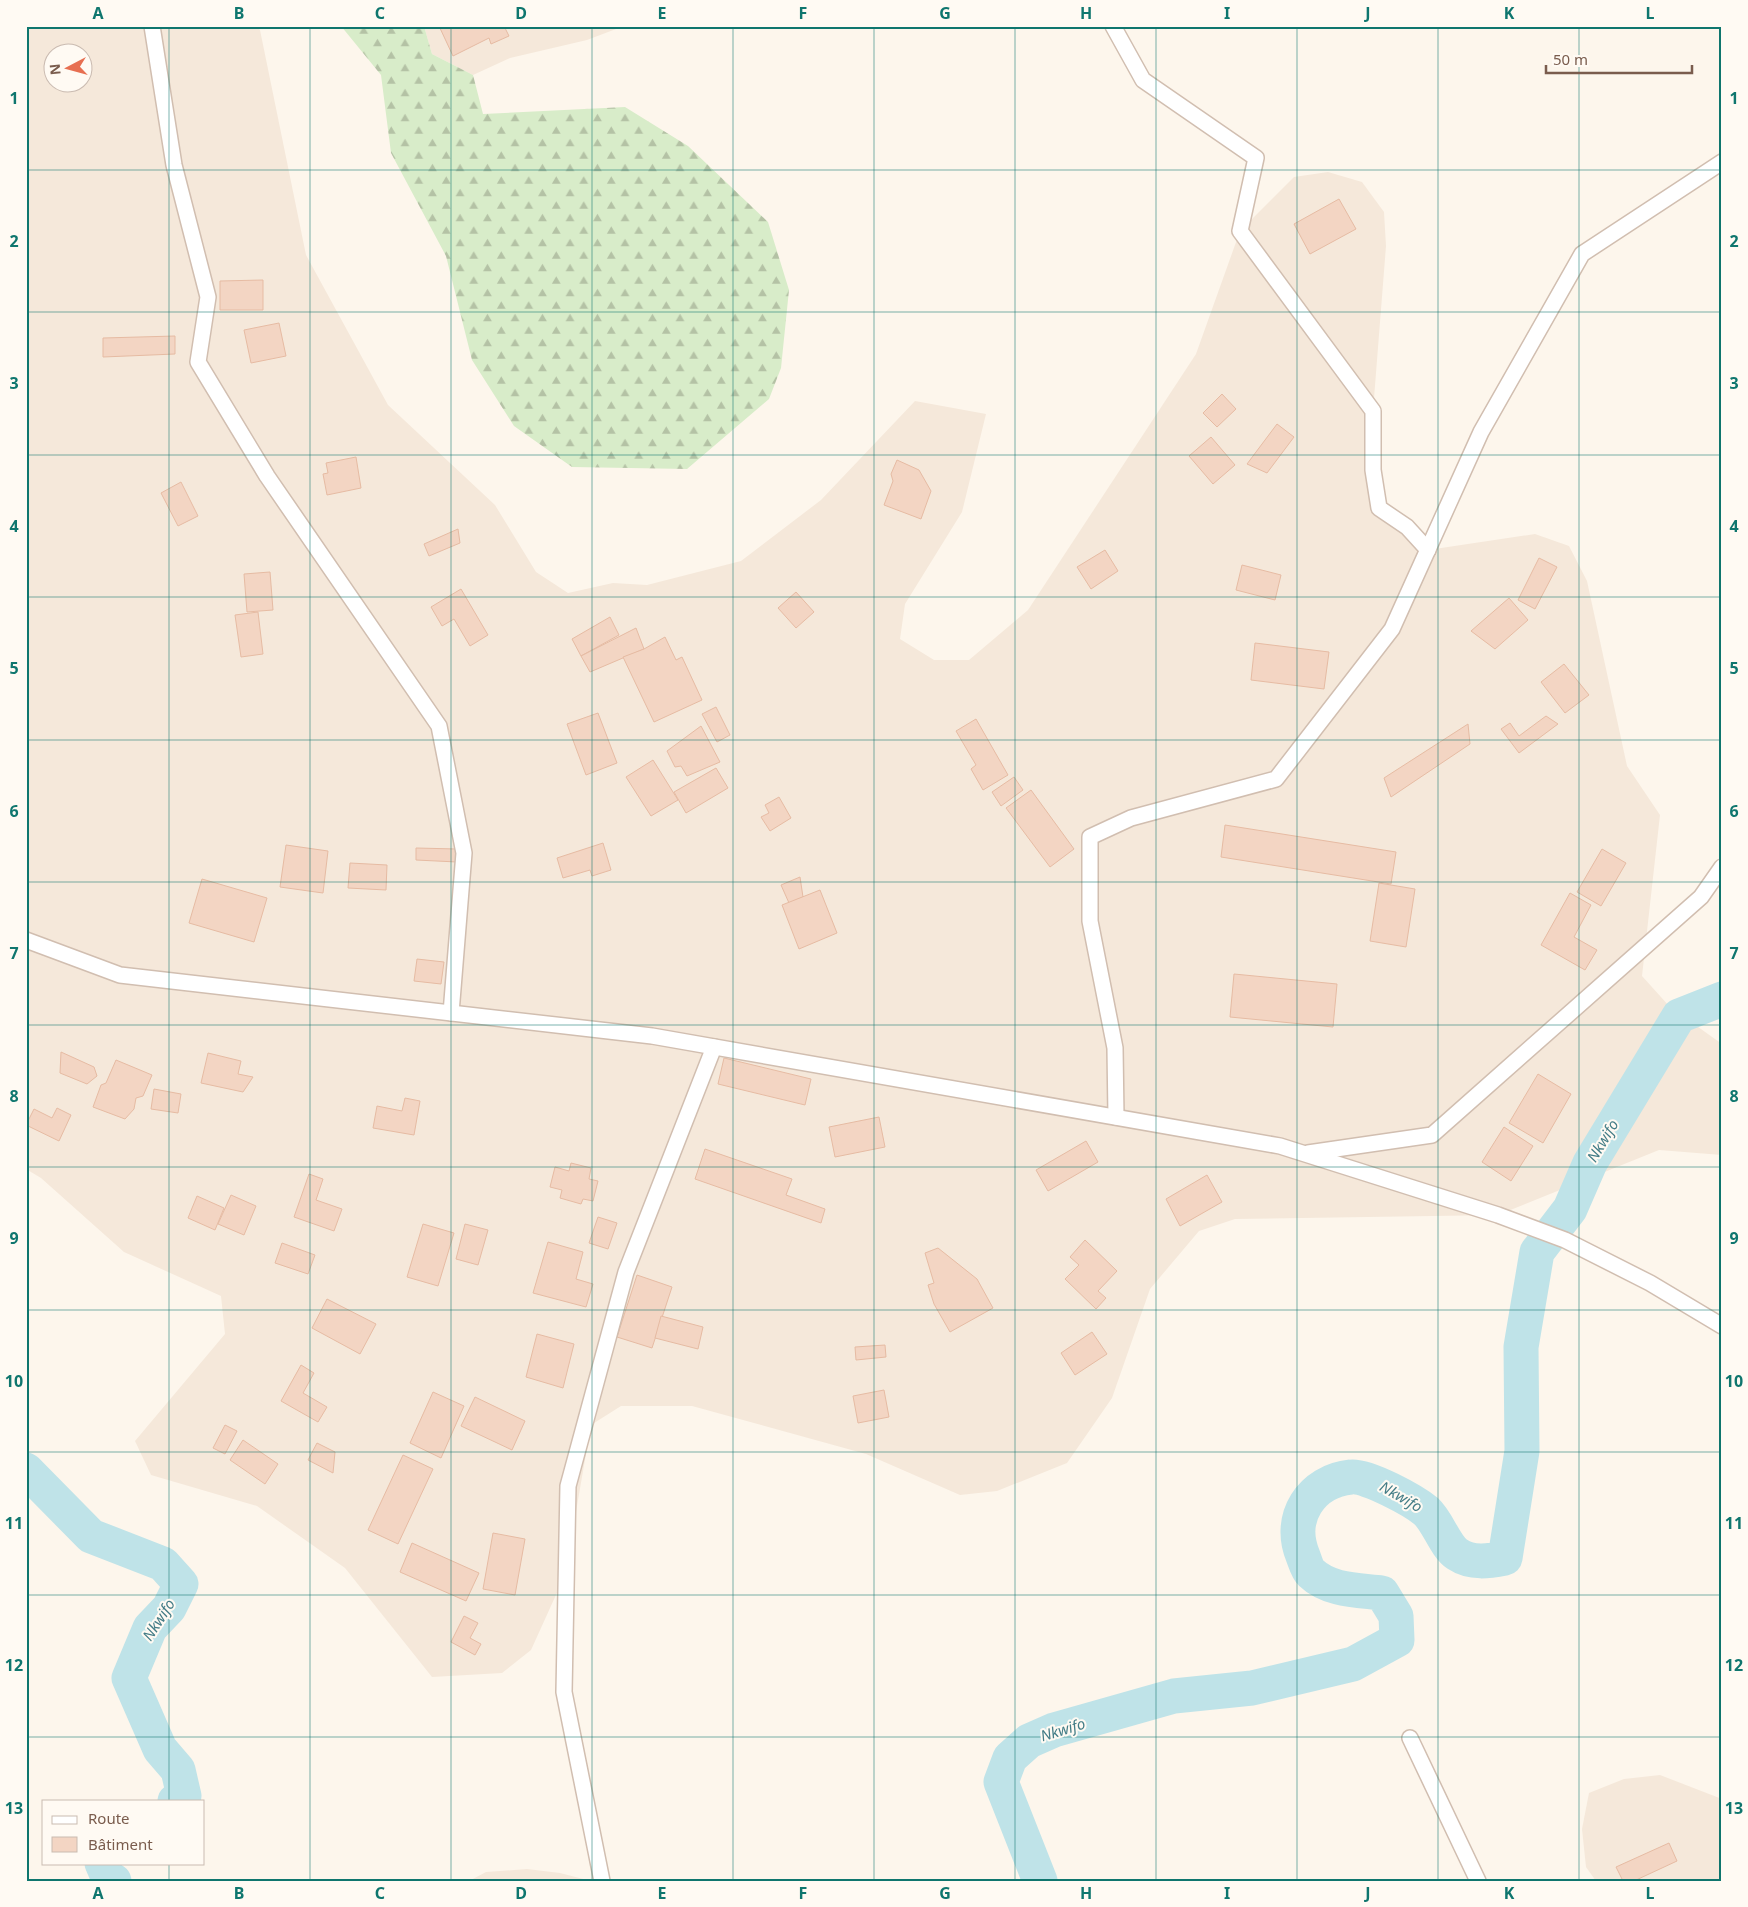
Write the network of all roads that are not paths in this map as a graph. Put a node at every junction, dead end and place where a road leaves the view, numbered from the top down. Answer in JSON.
{"nodes":[{"id":1,"x":152,"y":26,"type":"edge"},
{"id":2,"x":1113,"y":26,"type":"edge"},
{"id":3,"x":1722,"y":162,"type":"edge"},
{"id":4,"x":1428,"y":550,"type":"junction"},
{"id":5,"x":1722,"y":867,"type":"edge"},
{"id":6,"x":26,"y":940,"type":"edge"},
{"id":7,"x":451,"y":1013,"type":"junction"},
{"id":8,"x":714,"y":1047,"type":"junction"},
{"id":9,"x":1116,"y":1117,"type":"junction"},
{"id":10,"x":1304,"y":1154,"type":"junction"},
{"id":11,"x":1722,"y":1326,"type":"edge"},
{"id":12,"x":1410,"y":1738,"type":"dead end"},
{"id":13,"x":602,"y":1881,"type":"edge"},
{"id":14,"x":1478,"y":1881,"type":"edge"}],
"edges":[{"from":1,"to":7,"type":"street"},
{"from":2,"to":4,"type":"street"},
{"from":3,"to":4,"type":"street"},
{"from":4,"to":9,"type":"street"},
{"from":5,"to":10,"type":"street"},
{"from":6,"to":7,"type":"street"},
{"from":7,"to":8,"type":"street"},
{"from":8,"to":9,"type":"street"},
{"from":8,"to":13,"type":"street"},
{"from":9,"to":10,"type":"street"},
{"from":10,"to":11,"type":"street"},
{"from":12,"to":14,"type":"street"}]}
